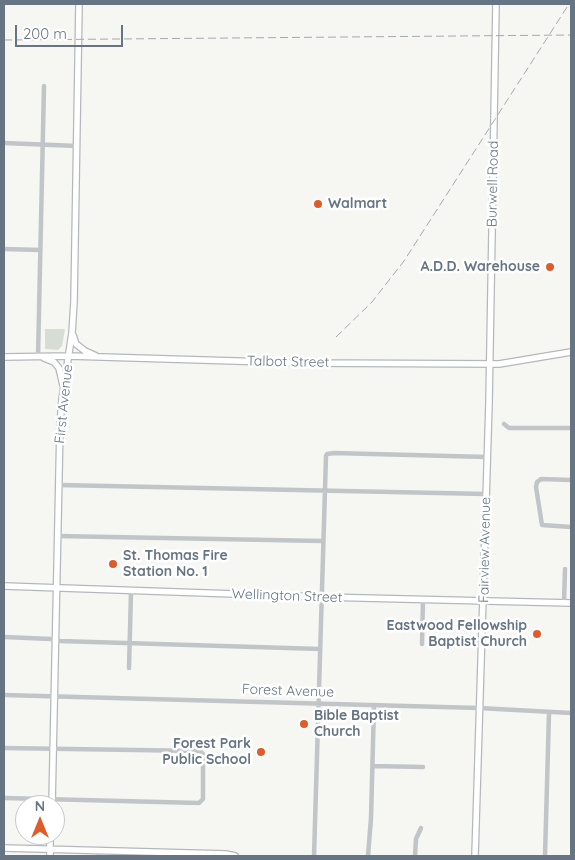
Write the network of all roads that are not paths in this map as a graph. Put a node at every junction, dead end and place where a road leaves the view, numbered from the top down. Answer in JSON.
{"nodes":[{"id":1,"x":79,"y":4,"type":"edge"},
{"id":2,"x":496,"y":4,"type":"edge"},
{"id":3,"x":44,"y":86,"type":"dead end"},
{"id":4,"x":4,"y":143,"type":"edge"},
{"id":5,"x":42,"y":144,"type":"junction"},
{"id":6,"x":77,"y":146,"type":"junction"},
{"id":7,"x":4,"y":250,"type":"edge"},
{"id":8,"x":40,"y":250,"type":"junction"},
{"id":9,"x":72,"y":333,"type":"junction"},
{"id":10,"x":571,"y":352,"type":"edge"},
{"id":11,"x":69,"y":356,"type":"junction"},
{"id":12,"x":4,"y":357,"type":"edge"},
{"id":13,"x":40,"y":357,"type":"junction"},
{"id":14,"x":100,"y":357,"type":"junction"},
{"id":15,"x":490,"y":364,"type":"junction"},
{"id":16,"x":64,"y":390,"type":"junction"},
{"id":17,"x":504,"y":424,"type":"dead end"},
{"id":18,"x":571,"y":428,"type":"edge"},
{"id":19,"x":487,"y":457,"type":"junction"},
{"id":20,"x":571,"y":480,"type":"edge"},
{"id":21,"x":59,"y":485,"type":"junction"},
{"id":22,"x":324,"y":490,"type":"junction"},
{"id":23,"x":486,"y":494,"type":"junction"},
{"id":24,"x":571,"y":527,"type":"edge"},
{"id":25,"x":57,"y":536,"type":"junction"},
{"id":26,"x":322,"y":541,"type":"junction"},
{"id":27,"x":565,"y":568,"type":"dead end"},
{"id":28,"x":4,"y":586,"type":"edge"},
{"id":29,"x":56,"y":587,"type":"junction"},
{"id":30,"x":130,"y":592,"type":"junction"},
{"id":31,"x":321,"y":597,"type":"junction"},
{"id":32,"x":423,"y":600,"type":"junction"},
{"id":33,"x":484,"y":600,"type":"junction"},
{"id":34,"x":564,"y":602,"type":"junction"},
{"id":35,"x":571,"y":602,"type":"edge"},
{"id":36,"x":4,"y":637,"type":"edge"},
{"id":37,"x":55,"y":641,"type":"junction"},
{"id":38,"x":129,"y":644,"type":"junction"},
{"id":39,"x":422,"y":644,"type":"dead end"},
{"id":40,"x":320,"y":649,"type":"junction"},
{"id":41,"x":129,"y":668,"type":"dead end"},
{"id":42,"x":4,"y":695,"type":"edge"},
{"id":43,"x":54,"y":696,"type":"junction"},
{"id":44,"x":318,"y":703,"type":"junction"},
{"id":45,"x":374,"y":705,"type":"junction"},
{"id":46,"x":479,"y":708,"type":"junction"},
{"id":47,"x":549,"y":713,"type":"junction"},
{"id":48,"x":571,"y":713,"type":"edge"},
{"id":49,"x":4,"y":748,"type":"edge"},
{"id":50,"x":53,"y":749,"type":"junction"},
{"id":51,"x":372,"y":766,"type":"junction"},
{"id":52,"x":423,"y":767,"type":"dead end"},
{"id":53,"x":52,"y":795,"type":"edge"},
{"id":54,"x":65,"y":802,"type":"edge"},
{"id":55,"x":421,"y":828,"type":"dead end"},
{"id":56,"x":4,"y":848,"type":"edge"},
{"id":57,"x":50,"y":853,"type":"edge"},
{"id":58,"x":99,"y":854,"type":"edge"},
{"id":59,"x":236,"y":856,"type":"edge"},
{"id":60,"x":314,"y":856,"type":"edge"},
{"id":61,"x":368,"y":856,"type":"edge"},
{"id":62,"x":415,"y":856,"type":"edge"},
{"id":63,"x":475,"y":856,"type":"edge"},
{"id":64,"x":545,"y":856,"type":"edge"}],
"edges":[{"from":1,"to":6,"type":"main road","name":"First Avenue"},
{"from":2,"to":15,"type":"main road","name":"Burwell Road"},
{"from":3,"to":5,"type":"street"},
{"from":4,"to":5,"type":"street"},
{"from":5,"to":6,"type":"street"},
{"from":5,"to":8,"type":"street"},
{"from":6,"to":9,"type":"main road","name":"First Avenue"},
{"from":7,"to":8,"type":"street"},
{"from":8,"to":13,"type":"street"},
{"from":9,"to":11,"type":"main road","name":"First Avenue"},
{"from":9,"to":14,"type":"main road"},
{"from":10,"to":15,"type":"main road","name":"Talbot Street"},
{"from":11,"to":13,"type":"main road","name":"Talbot Street"},
{"from":11,"to":14,"type":"main road","name":"Talbot Street"},
{"from":11,"to":16,"type":"main road","name":"First Avenue"},
{"from":12,"to":13,"type":"main road","name":"Talbot Street"},
{"from":13,"to":16,"type":"main road"},
{"from":14,"to":15,"type":"main road","name":"Talbot Street"},
{"from":15,"to":19,"type":"main road","name":"Fairview Avenue"},
{"from":16,"to":21,"type":"main road","name":"First Avenue"},
{"from":17,"to":18,"type":"street"},
{"from":19,"to":22,"type":"street"},
{"from":19,"to":23,"type":"main road","name":"Fairview Avenue"},
{"from":20,"to":24,"type":"street"},
{"from":21,"to":22,"type":"street"},
{"from":21,"to":25,"type":"main road","name":"First Avenue"},
{"from":22,"to":23,"type":"street"},
{"from":22,"to":26,"type":"street"},
{"from":23,"to":33,"type":"main road","name":"Fairview Avenue"},
{"from":25,"to":26,"type":"street"},
{"from":25,"to":29,"type":"main road","name":"First Avenue"},
{"from":26,"to":31,"type":"street"},
{"from":27,"to":34,"type":"street"},
{"from":28,"to":29,"type":"main road","name":"Wellington Street"},
{"from":29,"to":30,"type":"main road","name":"Wellington Street"},
{"from":29,"to":37,"type":"main road","name":"First Avenue"},
{"from":30,"to":31,"type":"main road","name":"Wellington Street"},
{"from":30,"to":38,"type":"street"},
{"from":31,"to":32,"type":"main road","name":"Wellington Street"},
{"from":31,"to":40,"type":"street"},
{"from":32,"to":33,"type":"main road","name":"Wellington Street"},
{"from":32,"to":39,"type":"street"},
{"from":33,"to":34,"type":"main road","name":"Wellington Street"},
{"from":33,"to":46,"type":"main road","name":"Fairview Avenue"},
{"from":34,"to":35,"type":"main road","name":"Wellington Street"},
{"from":36,"to":37,"type":"street"},
{"from":37,"to":38,"type":"street"},
{"from":37,"to":43,"type":"main road","name":"First Avenue"},
{"from":38,"to":40,"type":"street"},
{"from":38,"to":41,"type":"street"},
{"from":40,"to":44,"type":"street"},
{"from":42,"to":43,"type":"street","name":"Forest Avenue"},
{"from":43,"to":44,"type":"street","name":"Forest Avenue"},
{"from":43,"to":50,"type":"main road","name":"First Avenue"},
{"from":44,"to":45,"type":"street","name":"Forest Avenue"},
{"from":44,"to":60,"type":"street"},
{"from":45,"to":46,"type":"street","name":"Forest Avenue"},
{"from":45,"to":51,"type":"street"},
{"from":46,"to":47,"type":"street","name":"Forest Avenue"},
{"from":46,"to":63,"type":"main road","name":"Fairview Avenue"},
{"from":47,"to":48,"type":"street","name":"Forest Avenue"},
{"from":47,"to":64,"type":"street"},
{"from":49,"to":50,"type":"street"},
{"from":50,"to":53,"type":"main road","name":"First Avenue"},
{"from":50,"to":54,"type":"street"},
{"from":51,"to":52,"type":"street"},
{"from":51,"to":61,"type":"street"},
{"from":55,"to":62,"type":"street"},
{"from":56,"to":57,"type":"main road"},
{"from":57,"to":58,"type":"main road"},
{"from":58,"to":59,"type":"main road"}]}
